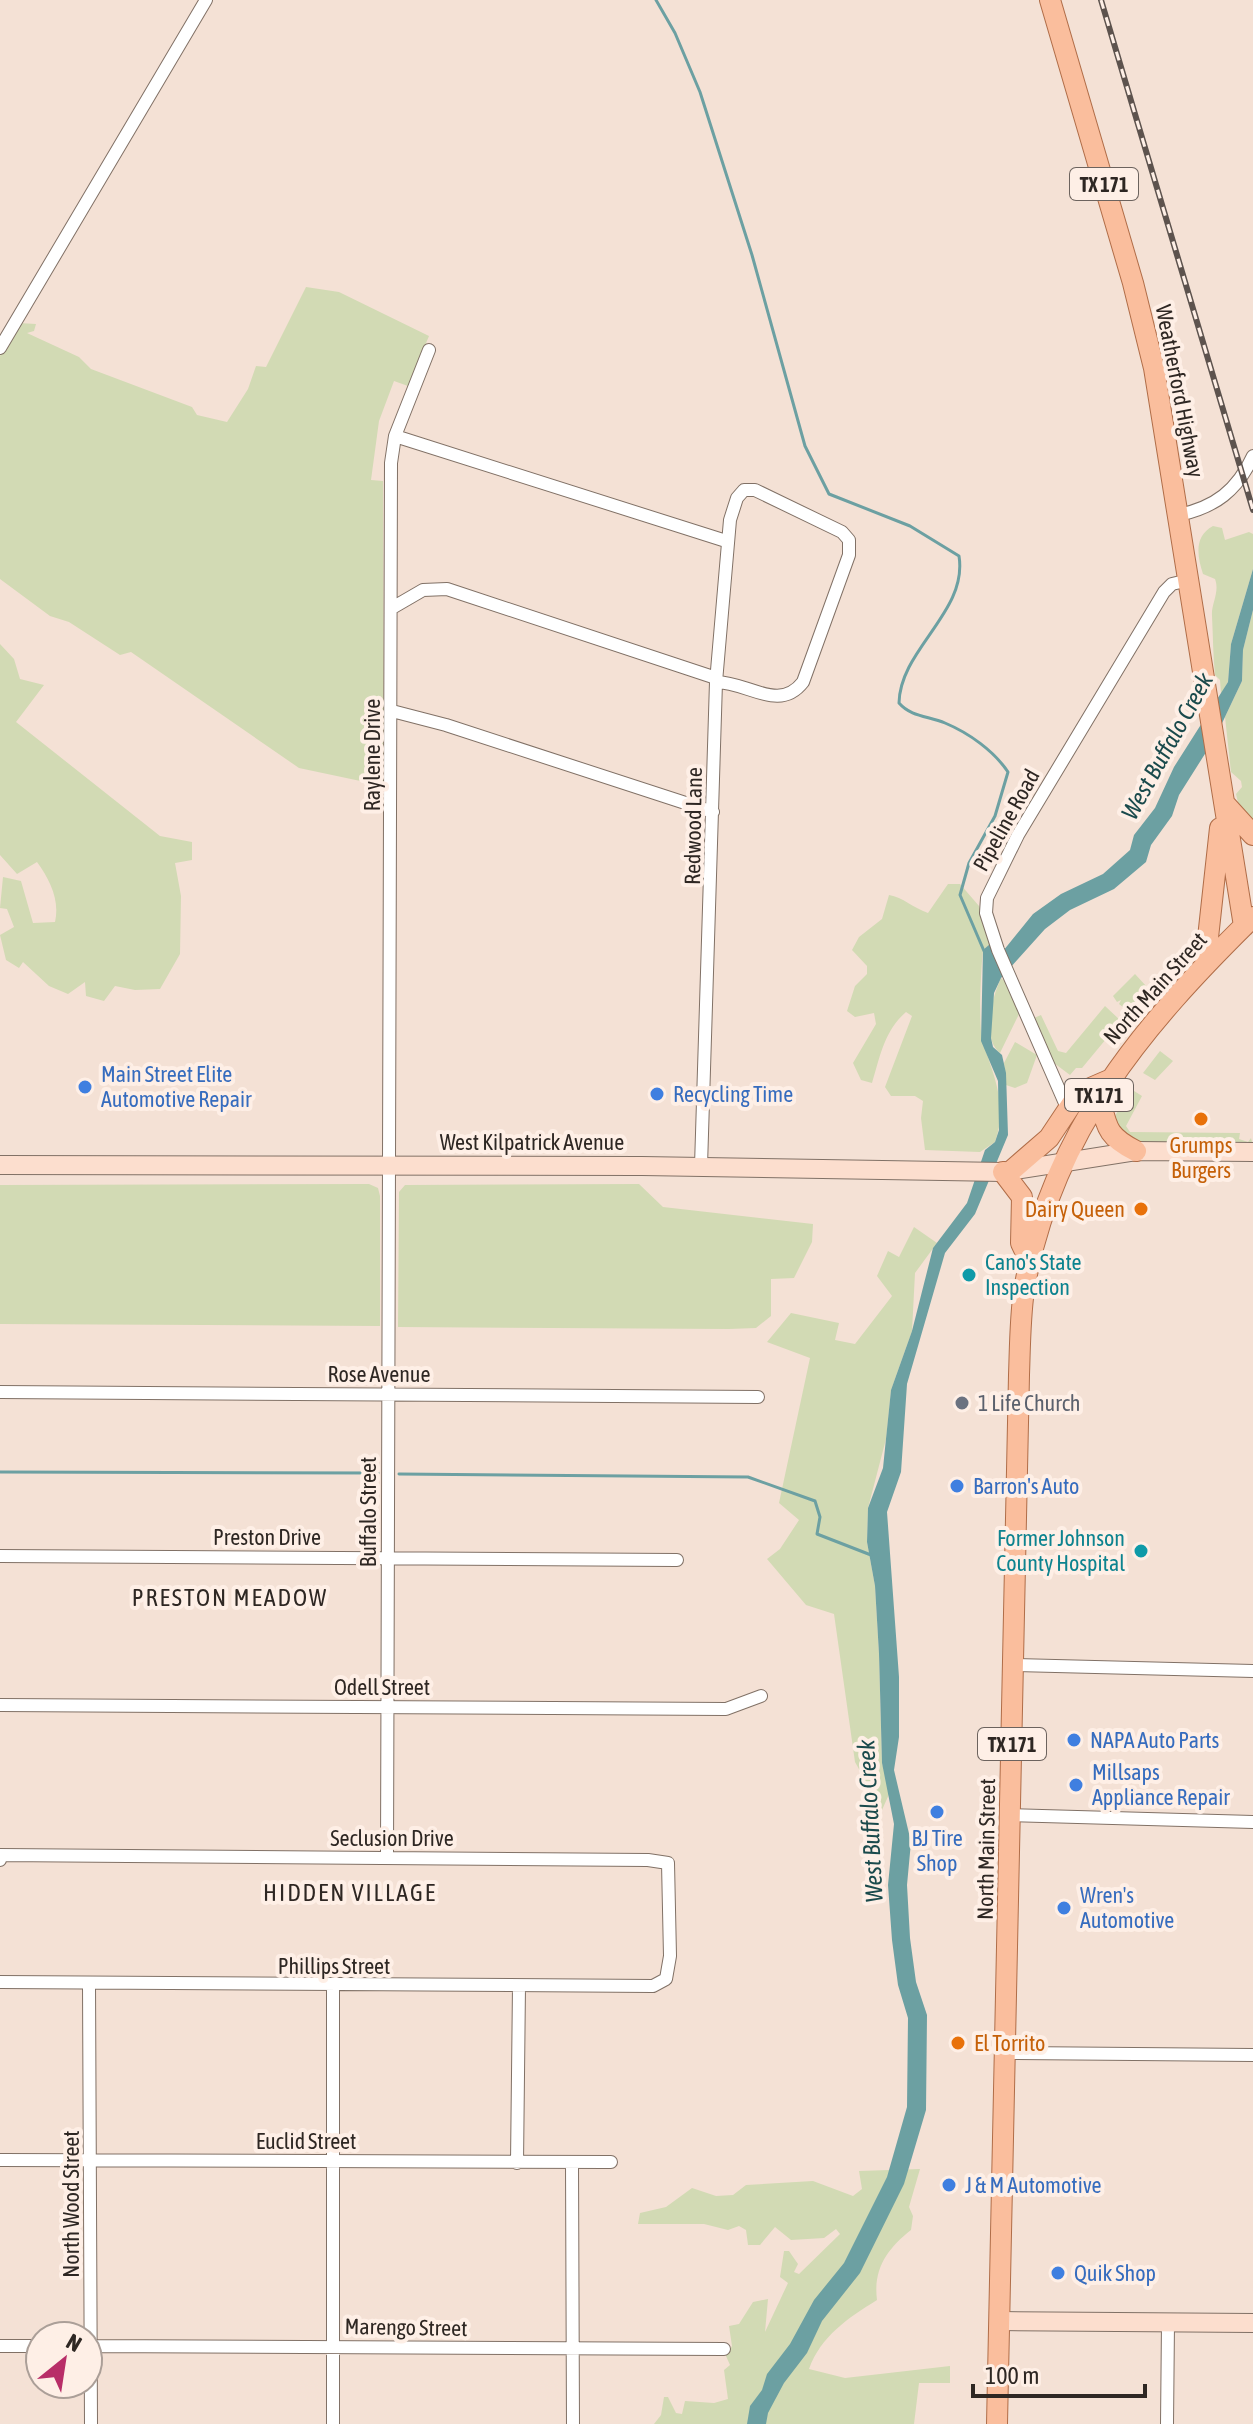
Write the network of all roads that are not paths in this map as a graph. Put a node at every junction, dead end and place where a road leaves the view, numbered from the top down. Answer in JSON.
{"nodes":[{"id":1,"x":206,"y":0,"type":"edge"},
{"id":2,"x":1050,"y":0,"type":"edge"},
{"id":3,"x":0,"y":348,"type":"edge"},
{"id":4,"x":429,"y":350,"type":"dead end"},
{"id":5,"x":395,"y":436,"type":"junction"},
{"id":6,"x":1253,"y":456,"type":"edge"},
{"id":7,"x":1179,"y":515,"type":"junction"},
{"id":8,"x":726,"y":541,"type":"junction"},
{"id":9,"x":1189,"y":580,"type":"junction"},
{"id":10,"x":392,"y":608,"type":"junction"},
{"id":11,"x":716,"y":680,"type":"junction"},
{"id":12,"x":392,"y":711,"type":"junction"},
{"id":13,"x":1222,"y":800,"type":"junction"},
{"id":14,"x":713,"y":812,"type":"junction"},
{"id":15,"x":1253,"y":835,"type":"edge"},
{"id":16,"x":1248,"y":922,"type":"edge"},
{"id":17,"x":1205,"y":965,"type":"junction"},
{"id":18,"x":1104,"y":1088,"type":"junction"},
{"id":19,"x":1068,"y":1110,"type":"junction"},
{"id":20,"x":1136,"y":1151,"type":"junction"},
{"id":21,"x":1253,"y":1152,"type":"edge"},
{"id":22,"x":1064,"y":1163,"type":"junction"},
{"id":23,"x":0,"y":1165,"type":"edge"},
{"id":24,"x":391,"y":1166,"type":"junction"},
{"id":25,"x":701,"y":1166,"type":"junction"},
{"id":26,"x":1007,"y":1172,"type":"junction"},
{"id":27,"x":1030,"y":1262,"type":"junction"},
{"id":28,"x":0,"y":1392,"type":"edge"},
{"id":29,"x":389,"y":1394,"type":"junction"},
{"id":30,"x":758,"y":1397,"type":"dead end"},
{"id":31,"x":0,"y":1556,"type":"edge"},
{"id":32,"x":388,"y":1557,"type":"junction"},
{"id":33,"x":677,"y":1560,"type":"dead end"},
{"id":34,"x":1013,"y":1665,"type":"junction"},
{"id":35,"x":1253,"y":1671,"type":"edge"},
{"id":36,"x":761,"y":1696,"type":"dead end"},
{"id":37,"x":0,"y":1705,"type":"edge"},
{"id":38,"x":386,"y":1707,"type":"junction"},
{"id":39,"x":1010,"y":1815,"type":"junction"},
{"id":40,"x":1253,"y":1822,"type":"edge"},
{"id":41,"x":0,"y":1858,"type":"edge"},
{"id":42,"x":387,"y":1858,"type":"junction"},
{"id":43,"x":666,"y":1979,"type":"joint"},
{"id":44,"x":0,"y":1982,"type":"edge"},
{"id":45,"x":89,"y":1983,"type":"junction"},
{"id":46,"x":333,"y":1986,"type":"junction"},
{"id":47,"x":519,"y":1986,"type":"junction"},
{"id":48,"x":1005,"y":2053,"type":"junction"},
{"id":49,"x":1253,"y":2055,"type":"edge"},
{"id":50,"x":0,"y":2160,"type":"edge"},
{"id":51,"x":91,"y":2160,"type":"junction"},
{"id":52,"x":333,"y":2161,"type":"junction"},
{"id":53,"x":611,"y":2162,"type":"dead end"},
{"id":54,"x":517,"y":2163,"type":"junction"},
{"id":55,"x":572,"y":2163,"type":"junction"},
{"id":56,"x":90,"y":2320,"type":"edge"},
{"id":57,"x":1000,"y":2321,"type":"junction"},
{"id":58,"x":1168,"y":2323,"type":"junction"},
{"id":59,"x":1253,"y":2323,"type":"edge"},
{"id":60,"x":0,"y":2346,"type":"edge"},
{"id":61,"x":24,"y":2346,"type":"edge"},
{"id":62,"x":104,"y":2346,"type":"edge"},
{"id":63,"x":333,"y":2346,"type":"junction"},
{"id":64,"x":573,"y":2349,"type":"junction"},
{"id":65,"x":724,"y":2349,"type":"dead end"},
{"id":66,"x":91,"y":2400,"type":"edge"},
{"id":67,"x":91,"y":2424,"type":"edge"},
{"id":68,"x":333,"y":2424,"type":"edge"},
{"id":69,"x":573,"y":2424,"type":"edge"},
{"id":70,"x":997,"y":2424,"type":"edge"},
{"id":71,"x":1167,"y":2424,"type":"edge"}],
"edges":[{"from":1,"to":3,"type":"street"},
{"from":2,"to":7,"type":"main road","name":"Weatherford Highway","number":"TX 171"},
{"from":4,"to":5,"type":"street","name":"Raylene Drive"},
{"from":5,"to":8,"type":"street"},
{"from":5,"to":10,"type":"street","name":"Raylene Drive"},
{"from":6,"to":7,"type":"street"},
{"from":7,"to":9,"type":"main road","name":"Weatherford Highway","number":"TX 171"},
{"from":8,"to":11,"type":"street","name":"Redwood Lane"},
{"from":8,"to":11,"type":"street","name":"Redwood Lane"},
{"from":9,"to":13,"type":"main road","name":"Weatherford Highway","number":"TX 171"},
{"from":9,"to":19,"type":"street","name":"Pipeline Road"},
{"from":10,"to":11,"type":"street"},
{"from":10,"to":12,"type":"street","name":"Raylene Drive"},
{"from":11,"to":14,"type":"street","name":"Redwood Lane"},
{"from":12,"to":14,"type":"street"},
{"from":12,"to":24,"type":"street","name":"Raylene Drive"},
{"from":13,"to":15,"type":"main road"},
{"from":13,"to":16,"type":"main road","number":"TX 171"},
{"from":13,"to":17,"type":"main road","number":"TX 171"},
{"from":14,"to":25,"type":"street","name":"Redwood Lane"},
{"from":16,"to":17,"type":"main road","name":"North Main Street","number":"TX 171"},
{"from":17,"to":18,"type":"main road","name":"North Main Street","number":"TX 171"},
{"from":18,"to":19,"type":"main road"},
{"from":18,"to":20,"type":"main road"},
{"from":18,"to":22,"type":"main road","name":"North Main Street","number":"TX 171"},
{"from":19,"to":26,"type":"main road"},
{"from":20,"to":21,"type":"main road","name":"West Kilpatrick Avenue"},
{"from":20,"to":22,"type":"main road","name":"West Kilpatrick Avenue"},
{"from":22,"to":26,"type":"main road","name":"West Kilpatrick Avenue"},
{"from":22,"to":27,"type":"main road","name":"North Main Street","number":"TX 171"},
{"from":23,"to":24,"type":"main road","name":"West Kilpatrick Avenue"},
{"from":24,"to":25,"type":"main road","name":"West Kilpatrick Avenue"},
{"from":24,"to":29,"type":"street","name":"Buffalo Street"},
{"from":25,"to":26,"type":"main road","name":"West Kilpatrick Avenue"},
{"from":26,"to":27,"type":"main road"},
{"from":27,"to":34,"type":"main road","name":"North Main Street","number":"TX 171"},
{"from":28,"to":29,"type":"street","name":"Rose Avenue"},
{"from":29,"to":30,"type":"street","name":"Rose Avenue"},
{"from":29,"to":32,"type":"street","name":"Buffalo Street"},
{"from":31,"to":32,"type":"street","name":"Preston Drive"},
{"from":32,"to":33,"type":"street","name":"Preston Drive"},
{"from":32,"to":38,"type":"street","name":"Buffalo Street"},
{"from":34,"to":35,"type":"street"},
{"from":34,"to":39,"type":"main road","name":"North Main Street","number":"TX 171"},
{"from":36,"to":38,"type":"street","name":"Odell Street"},
{"from":37,"to":38,"type":"street","name":"Odell Street"},
{"from":38,"to":42,"type":"street","name":"Buffalo Street"},
{"from":39,"to":40,"type":"street"},
{"from":39,"to":48,"type":"main road","name":"North Main Street","number":"TX 171"},
{"from":41,"to":42,"type":"street","name":"Seclusion Drive"},
{"from":42,"to":43,"type":"street","name":"Seclusion Drive"},
{"from":43,"to":47,"type":"street","name":"Phillips Street"},
{"from":44,"to":45,"type":"street","name":"Phillips Street"},
{"from":45,"to":46,"type":"street","name":"Phillips Street"},
{"from":45,"to":51,"type":"street","name":"North Wood Street"},
{"from":46,"to":47,"type":"street","name":"Phillips Street"},
{"from":46,"to":52,"type":"street"},
{"from":47,"to":54,"type":"street"},
{"from":48,"to":49,"type":"street"},
{"from":48,"to":57,"type":"main road","name":"North Main Street","number":"TX 171"},
{"from":50,"to":51,"type":"street","name":"Euclid Street"},
{"from":51,"to":52,"type":"street","name":"Euclid Street"},
{"from":51,"to":56,"type":"street","name":"North Wood Street"},
{"from":52,"to":54,"type":"street","name":"Euclid Street"},
{"from":52,"to":63,"type":"street"},
{"from":53,"to":55,"type":"street","name":"Euclid Street"},
{"from":54,"to":55,"type":"street","name":"Euclid Street"},
{"from":55,"to":64,"type":"street"},
{"from":57,"to":58,"type":"main road"},
{"from":57,"to":70,"type":"main road","name":"North Main Street","number":"TX 171"},
{"from":58,"to":59,"type":"main road"},
{"from":58,"to":71,"type":"street"},
{"from":60,"to":61,"type":"street"},
{"from":62,"to":63,"type":"street","name":"Marengo Street"},
{"from":63,"to":64,"type":"street","name":"Marengo Street"},
{"from":63,"to":68,"type":"street"},
{"from":64,"to":65,"type":"street","name":"Marengo Street"},
{"from":64,"to":69,"type":"street"},
{"from":66,"to":67,"type":"street","name":"North Wood Street"}]}
